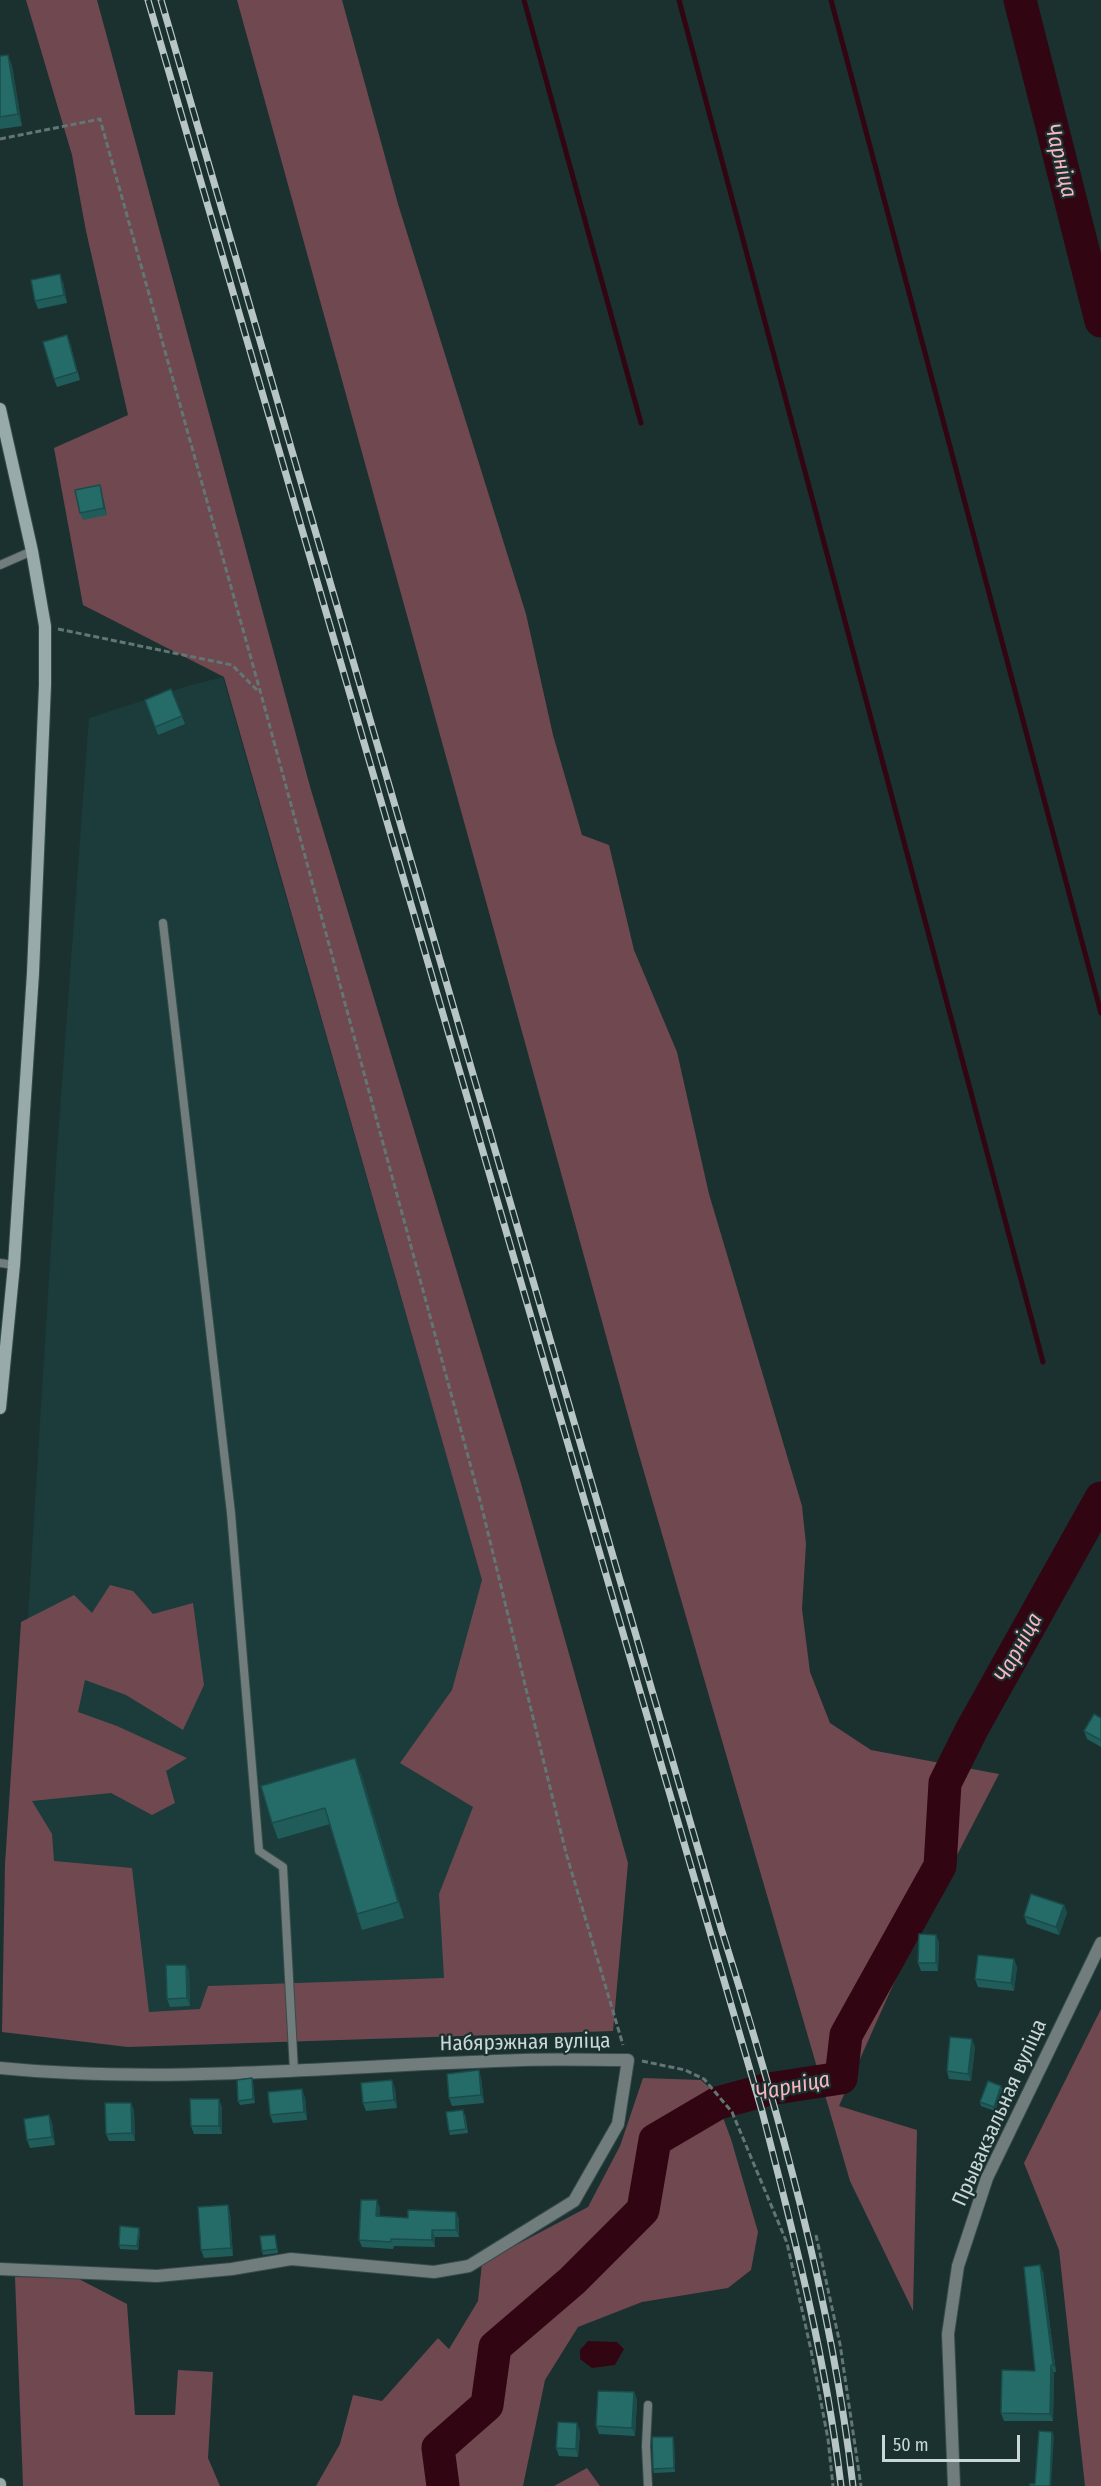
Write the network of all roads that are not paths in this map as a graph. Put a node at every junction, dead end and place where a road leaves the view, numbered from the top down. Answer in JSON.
{"nodes":[{"id":1,"x":0,"y":409,"type":"edge"},
{"id":2,"x":32,"y":551,"type":"junction"},
{"id":3,"x":0,"y":565,"type":"edge"},
{"id":4,"x":163,"y":923,"type":"dead end"},
{"id":5,"x":0,"y":1263,"type":"edge"},
{"id":6,"x":14,"y":1265,"type":"junction"},
{"id":7,"x":0,"y":1408,"type":"edge"},
{"id":8,"x":1101,"y":1943,"type":"edge"},
{"id":9,"x":0,"y":2068,"type":"edge"},
{"id":10,"x":294,"y":2071,"type":"junction"},
{"id":11,"x":0,"y":2269,"type":"edge"},
{"id":12,"x":648,"y":2405,"type":"dead end"},
{"id":13,"x":648,"y":2486,"type":"edge"},
{"id":14,"x":954,"y":2486,"type":"edge"}],
"edges":[{"from":1,"to":2,"type":"street"},
{"from":2,"to":3,"type":"lane"},
{"from":2,"to":6,"type":"street"},
{"from":4,"to":10,"type":"lane"},
{"from":5,"to":6,"type":"lane"},
{"from":6,"to":7,"type":"street"},
{"from":8,"to":14,"type":"street","name":"Прывакзальная вуліца"},
{"from":9,"to":10,"type":"street","name":"Набярэжная вуліца"},
{"from":10,"to":11,"type":"street","name":"Набярэжная вуліца"},
{"from":12,"to":13,"type":"lane"}]}
